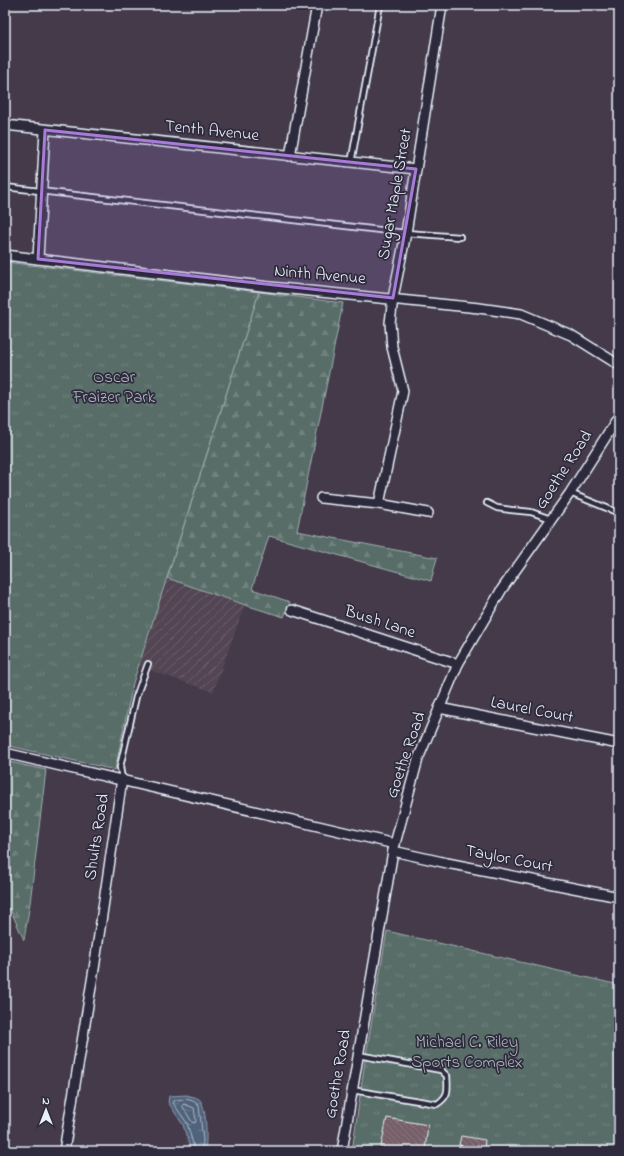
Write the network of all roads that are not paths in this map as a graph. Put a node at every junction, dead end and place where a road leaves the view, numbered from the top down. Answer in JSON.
{"nodes":[{"id":1,"x":317,"y":5,"type":"edge"},
{"id":2,"x":380,"y":5,"type":"edge"},
{"id":3,"x":442,"y":5,"type":"edge"},
{"id":4,"x":5,"y":125,"type":"edge"},
{"id":5,"x":45,"y":130,"type":"junction"},
{"id":6,"x":290,"y":156,"type":"junction"},
{"id":7,"x":352,"y":163,"type":"junction"},
{"id":8,"x":416,"y":169,"type":"junction"},
{"id":9,"x":5,"y":187,"type":"edge"},
{"id":10,"x":42,"y":192,"type":"junction"},
{"id":11,"x":406,"y":233,"type":"junction"},
{"id":12,"x":460,"y":237,"type":"dead end"},
{"id":13,"x":5,"y":255,"type":"edge"},
{"id":14,"x":38,"y":259,"type":"junction"},
{"id":15,"x":393,"y":298,"type":"junction"},
{"id":16,"x":619,"y":365,"type":"edge"},
{"id":17,"x":619,"y":416,"type":"edge"},
{"id":18,"x":570,"y":493,"type":"junction"},
{"id":19,"x":321,"y":498,"type":"dead end"},
{"id":20,"x":379,"y":504,"type":"junction"},
{"id":21,"x":487,"y":504,"type":"dead end"},
{"id":22,"x":428,"y":513,"type":"dead end"},
{"id":23,"x":619,"y":513,"type":"edge"},
{"id":24,"x":551,"y":519,"type":"junction"},
{"id":25,"x":292,"y":610,"type":"dead end"},
{"id":26,"x":148,"y":664,"type":"dead end"},
{"id":27,"x":458,"y":664,"type":"junction"},
{"id":28,"x":439,"y":708,"type":"junction"},
{"id":29,"x":619,"y":744,"type":"edge"},
{"id":30,"x":5,"y":753,"type":"edge"},
{"id":31,"x":122,"y":779,"type":"junction"},
{"id":32,"x":394,"y":847,"type":"junction"},
{"id":33,"x":619,"y":897,"type":"edge"},
{"id":34,"x":358,"y":1055,"type":"junction"},
{"id":35,"x":352,"y":1090,"type":"junction"},
{"id":36,"x":64,"y":1151,"type":"edge"},
{"id":37,"x":342,"y":1151,"type":"edge"}],
"edges":[{"from":1,"to":6,"type":"street"},
{"from":2,"to":7,"type":"lane"},
{"from":3,"to":8,"type":"street","name":"Sugar Maple Street"},
{"from":4,"to":5,"type":"street","name":"Tenth Avenue"},
{"from":5,"to":6,"type":"street","name":"Tenth Avenue"},
{"from":5,"to":10,"type":"street"},
{"from":6,"to":7,"type":"street","name":"Tenth Avenue"},
{"from":7,"to":8,"type":"street","name":"Tenth Avenue"},
{"from":8,"to":11,"type":"street","name":"Sugar Maple Street"},
{"from":9,"to":10,"type":"lane"},
{"from":10,"to":11,"type":"lane"},
{"from":10,"to":14,"type":"street"},
{"from":11,"to":12,"type":"lane"},
{"from":11,"to":15,"type":"street","name":"Sugar Maple Street"},
{"from":13,"to":14,"type":"street","name":"Ninth Avenue"},
{"from":14,"to":15,"type":"street","name":"Ninth Avenue"},
{"from":15,"to":16,"type":"street","name":"Ninth Avenue"},
{"from":15,"to":20,"type":"street","name":"Sugar Maple Street"},
{"from":17,"to":18,"type":"street","name":"Goethe Road"},
{"from":18,"to":23,"type":"lane"},
{"from":18,"to":24,"type":"street","name":"Goethe Road"},
{"from":19,"to":20,"type":"street"},
{"from":20,"to":22,"type":"street"},
{"from":21,"to":24,"type":"lane"},
{"from":24,"to":27,"type":"street","name":"Goethe Road"},
{"from":25,"to":27,"type":"street","name":"Bush Lane"},
{"from":26,"to":31,"type":"lane"},
{"from":27,"to":28,"type":"street","name":"Goethe Road"},
{"from":28,"to":29,"type":"street","name":"Laurel Court"},
{"from":28,"to":32,"type":"street","name":"Goethe Road"},
{"from":30,"to":31,"type":"street"},
{"from":31,"to":32,"type":"street","name":"Shults Road"},
{"from":31,"to":36,"type":"street","name":"Shults Road"},
{"from":32,"to":33,"type":"street","name":"Taylor Court"},
{"from":32,"to":34,"type":"street","name":"Goethe Road"},
{"from":34,"to":35,"type":"street","name":"Goethe Road"},
{"from":34,"to":35,"type":"lane"},
{"from":35,"to":37,"type":"street","name":"Goethe Road"}]}
